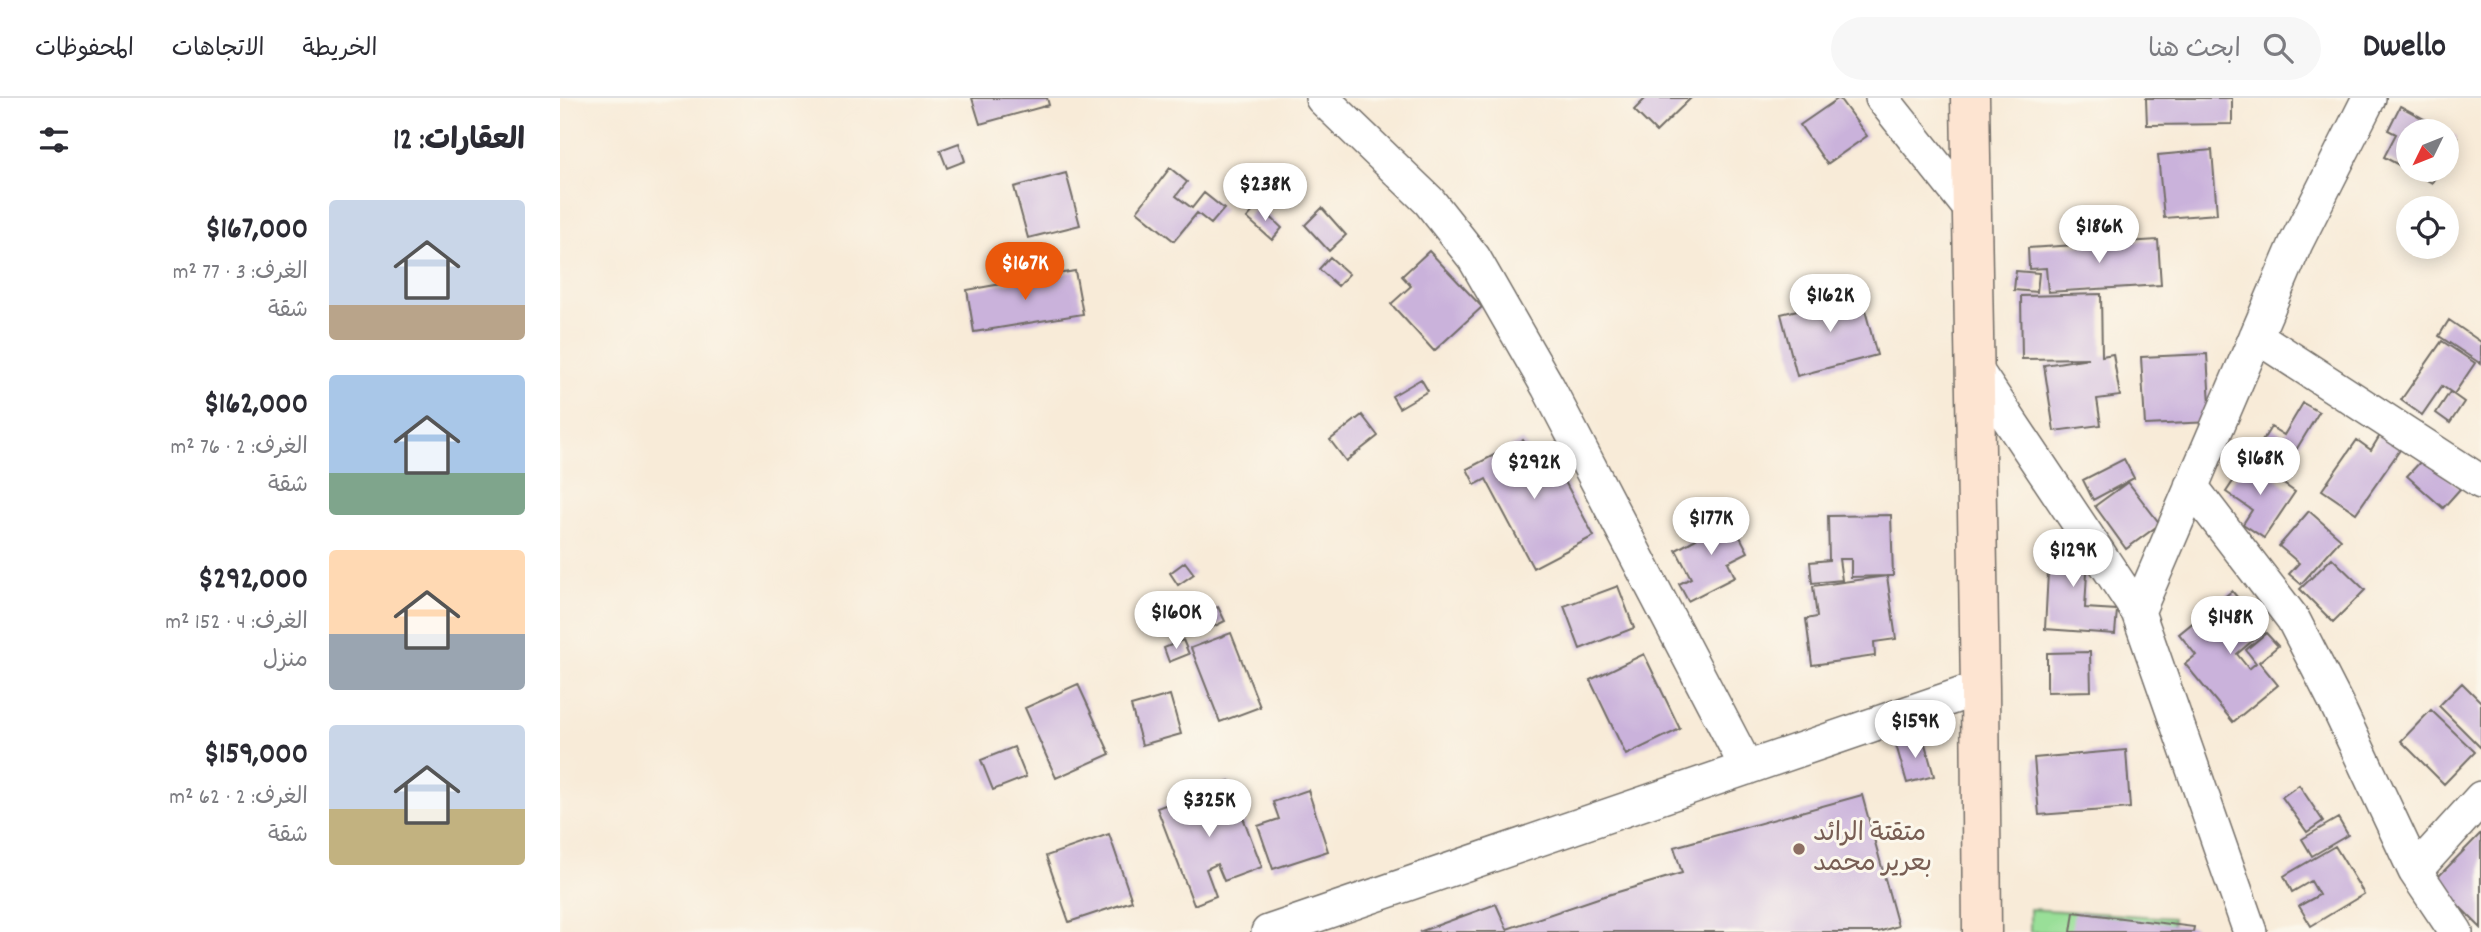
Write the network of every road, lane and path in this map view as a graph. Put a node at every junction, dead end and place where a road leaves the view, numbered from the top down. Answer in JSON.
{"nodes":[{"id":1,"x":1322,"y":98,"type":"edge"},
{"id":2,"x":1882,"y":98,"type":"edge"},
{"id":3,"x":1970,"y":98,"type":"edge"},
{"id":4,"x":2370,"y":98,"type":"edge"},
{"id":5,"x":1972,"y":211,"type":"junction"},
{"id":6,"x":2256,"y":336,"type":"junction"},
{"id":7,"x":1976,"y":370,"type":"junction"},
{"id":8,"x":2481,"y":482,"type":"edge"},
{"id":9,"x":2191,"y":486,"type":"junction"},
{"id":10,"x":2138,"y":612,"type":"junction"},
{"id":11,"x":1980,"y":688,"type":"junction"},
{"id":12,"x":1748,"y":768,"type":"junction"},
{"id":13,"x":2481,"y":798,"type":"edge"},
{"id":14,"x":2415,"y":872,"type":"junction"},
{"id":15,"x":1268,"y":932,"type":"edge"},
{"id":16,"x":1982,"y":932,"type":"edge"},
{"id":17,"x":2250,"y":932,"type":"edge"},
{"id":18,"x":2456,"y":932,"type":"edge"}],
"edges":[{"from":1,"to":12,"type":"street"},
{"from":2,"to":5,"type":"street"},
{"from":3,"to":5,"type":"main road"},
{"from":4,"to":6,"type":"street"},
{"from":5,"to":7,"type":"main road"},
{"from":6,"to":8,"type":"street"},
{"from":6,"to":9,"type":"street"},
{"from":7,"to":10,"type":"street"},
{"from":7,"to":11,"type":"main road"},
{"from":9,"to":10,"type":"street"},
{"from":9,"to":14,"type":"street"},
{"from":10,"to":17,"type":"street"},
{"from":11,"to":12,"type":"street"},
{"from":11,"to":16,"type":"main road"},
{"from":12,"to":15,"type":"street"},
{"from":13,"to":14,"type":"street"},
{"from":14,"to":18,"type":"street"}]}
